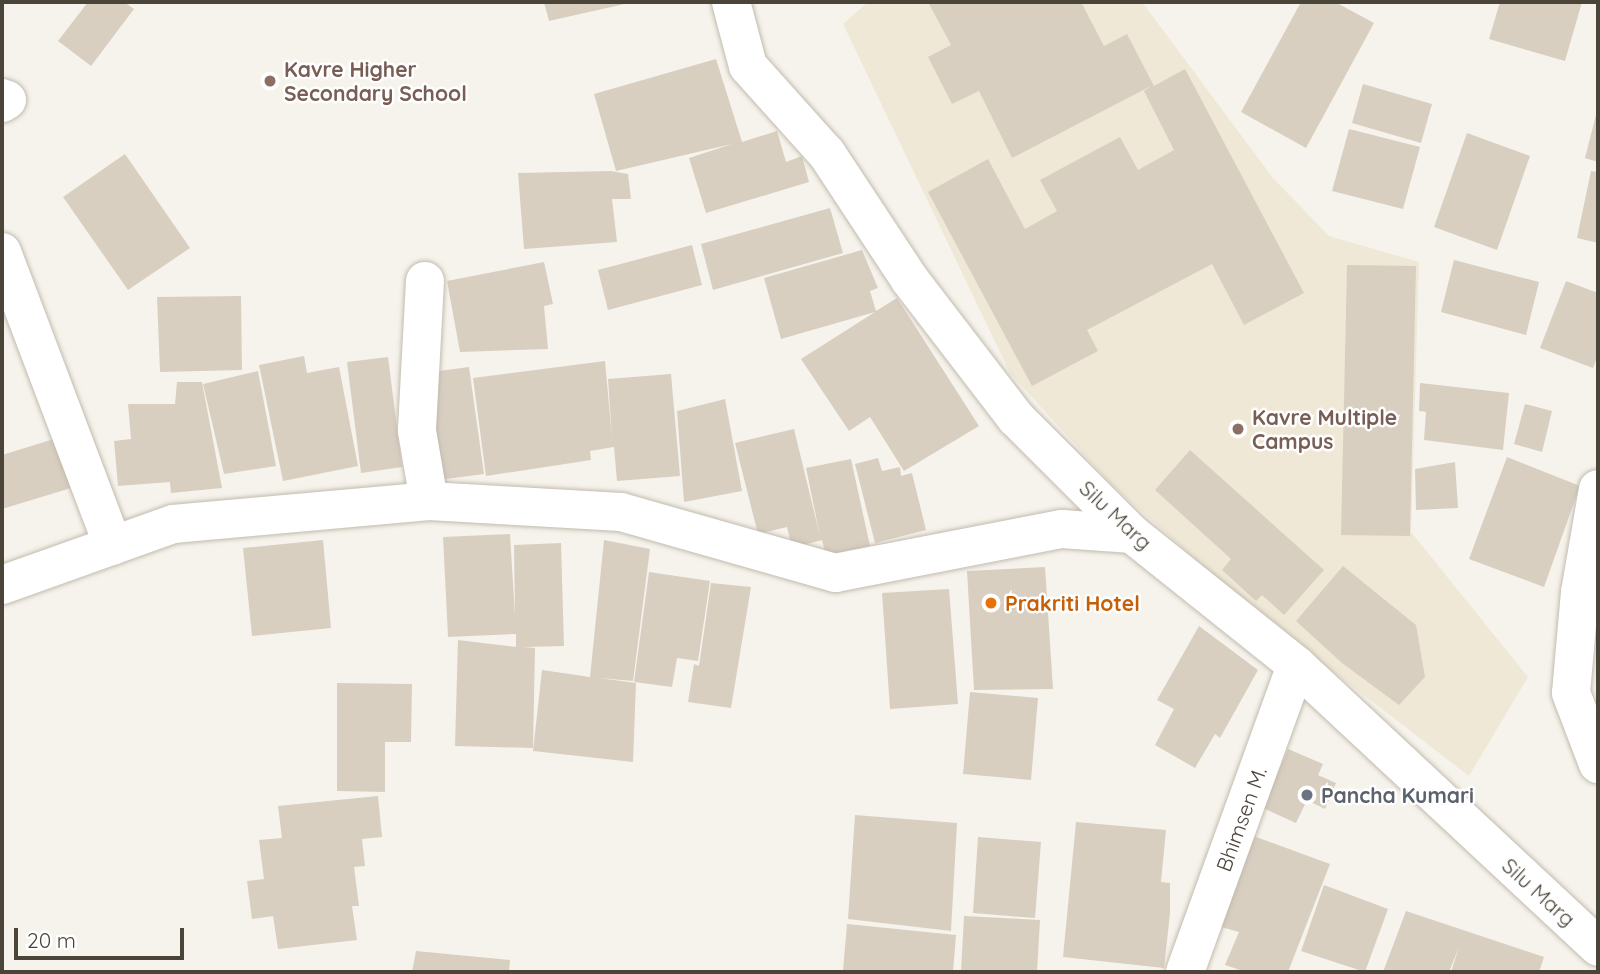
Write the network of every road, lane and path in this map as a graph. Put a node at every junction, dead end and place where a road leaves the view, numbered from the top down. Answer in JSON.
{"nodes":[{"id":1,"x":731,"y":2,"type":"edge"},
{"id":2,"x":2,"y":252,"type":"edge"},
{"id":3,"x":425,"y":281,"type":"dead end"},
{"id":4,"x":1598,"y":489,"type":"edge"},
{"id":5,"x":429,"y":501,"type":"junction"},
{"id":6,"x":1132,"y":534,"type":"junction"},
{"id":7,"x":113,"y":546,"type":"junction"},
{"id":8,"x":2,"y":585,"type":"edge"},
{"id":9,"x":1296,"y":665,"type":"junction"},
{"id":10,"x":1598,"y":764,"type":"edge"},
{"id":11,"x":1597,"y":940,"type":"edge"},
{"id":12,"x":1185,"y":972,"type":"edge"}],
"edges":[{"from":1,"to":6,"type":"street","name":"Silu Marg"},
{"from":2,"to":7,"type":"street"},
{"from":3,"to":5,"type":"street"},
{"from":4,"to":10,"type":"street"},
{"from":5,"to":6,"type":"street"},
{"from":5,"to":7,"type":"street"},
{"from":6,"to":9,"type":"street","name":"Silu Marg"},
{"from":7,"to":8,"type":"street"},
{"from":9,"to":11,"type":"street","name":"Silu Marg"},
{"from":9,"to":12,"type":"street","name":"Bhimsen M."}]}
